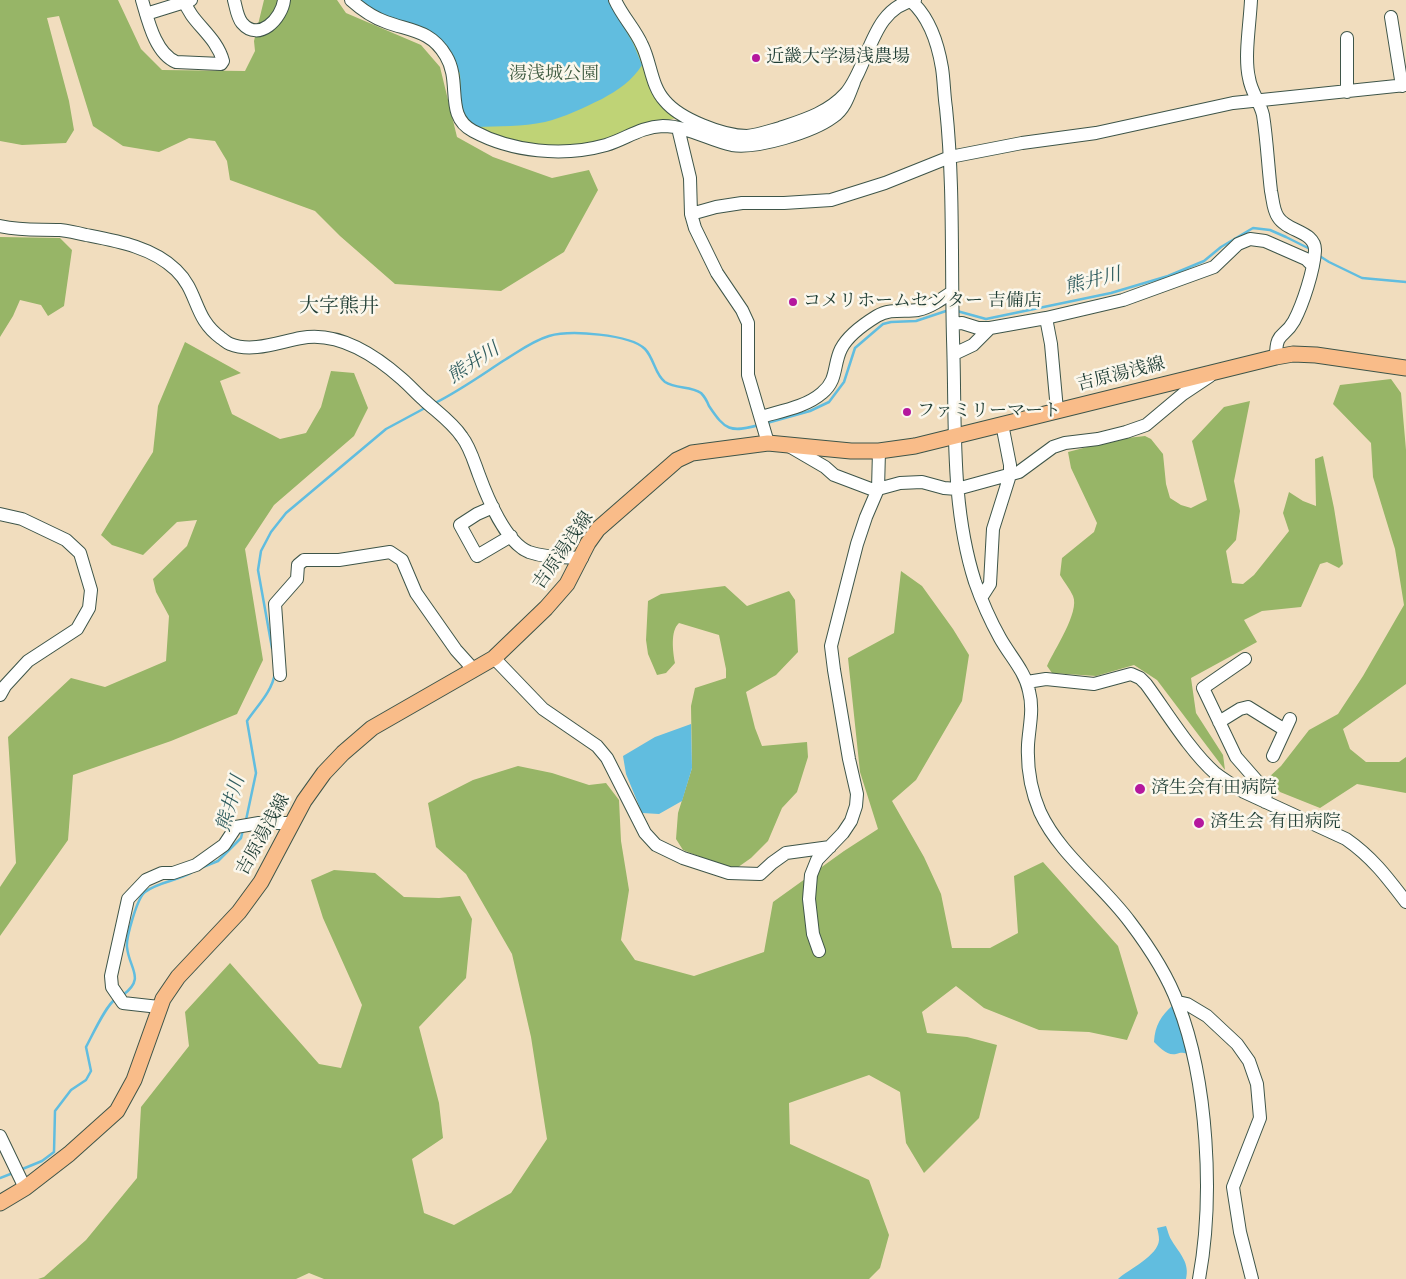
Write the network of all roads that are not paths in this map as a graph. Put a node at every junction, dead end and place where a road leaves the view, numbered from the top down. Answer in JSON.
{"nodes":[{"id":1,"x":142,"y":0,"type":"edge"},
{"id":2,"x":234,"y":0,"type":"edge"},
{"id":3,"x":284,"y":0,"type":"edge"},
{"id":4,"x":351,"y":0,"type":"edge"},
{"id":5,"x":615,"y":0,"type":"edge"},
{"id":6,"x":913,"y":0,"type":"edge"},
{"id":7,"x":1251,"y":0,"type":"edge"},
{"id":8,"x":187,"y":1,"type":"edge"},
{"id":9,"x":146,"y":14,"type":"junction"},
{"id":10,"x":1392,"y":17,"type":"dead end"},
{"id":11,"x":1347,"y":38,"type":"dead end"},
{"id":12,"x":854,"y":82,"type":"junction"},
{"id":13,"x":1404,"y":86,"type":"edge"},
{"id":14,"x":1347,"y":92,"type":"junction"},
{"id":15,"x":1258,"y":100,"type":"junction"},
{"id":16,"x":678,"y":128,"type":"junction"},
{"id":17,"x":950,"y":157,"type":"junction"},
{"id":18,"x":691,"y":214,"type":"junction"},
{"id":19,"x":0,"y":226,"type":"edge"},
{"id":20,"x":1313,"y":266,"type":"junction"},
{"id":21,"x":952,"y":297,"type":"junction"},
{"id":22,"x":1046,"y":318,"type":"junction"},
{"id":23,"x":953,"y":322,"type":"junction"},
{"id":24,"x":990,"y":328,"type":"junction"},
{"id":25,"x":954,"y":354,"type":"junction"},
{"id":26,"x":1276,"y":357,"type":"junction"},
{"id":27,"x":1406,"y":368,"type":"edge"},
{"id":28,"x":1222,"y":370,"type":"junction"},
{"id":29,"x":1057,"y":410,"type":"junction"},
{"id":30,"x":761,"y":417,"type":"junction"},
{"id":31,"x":1002,"y":424,"type":"junction"},
{"id":32,"x":955,"y":437,"type":"junction"},
{"id":33,"x":768,"y":443,"type":"junction"},
{"id":34,"x":787,"y":445,"type":"junction"},
{"id":35,"x":879,"y":451,"type":"junction"},
{"id":36,"x":1010,"y":476,"type":"junction"},
{"id":37,"x":878,"y":489,"type":"junction"},
{"id":38,"x":957,"y":489,"type":"junction"},
{"id":39,"x":493,"y":507,"type":"junction"},
{"id":40,"x":0,"y":514,"type":"edge"},
{"id":41,"x":511,"y":536,"type":"junction"},
{"id":42,"x":582,"y":558,"type":"junction"},
{"id":43,"x":981,"y":598,"type":"junction"},
{"id":44,"x":494,"y":658,"type":"junction"},
{"id":45,"x":1245,"y":659,"type":"dead end"},
{"id":46,"x":474,"y":670,"type":"junction"},
{"id":47,"x":280,"y":674,"type":"dead end"},
{"id":48,"x":1027,"y":682,"type":"junction"},
{"id":49,"x":0,"y":695,"type":"edge"},
{"id":50,"x":1219,"y":722,"type":"junction"},
{"id":51,"x":1273,"y":756,"type":"dead end"},
{"id":52,"x":1265,"y":802,"type":"junction"},
{"id":53,"x":293,"y":823,"type":"junction"},
{"id":54,"x":830,"y":847,"type":"junction"},
{"id":55,"x":1406,"y":902,"type":"edge"},
{"id":56,"x":819,"y":951,"type":"dead end"},
{"id":57,"x":1178,"y":1002,"type":"junction"},
{"id":58,"x":159,"y":1008,"type":"junction"},
{"id":59,"x":0,"y":1136,"type":"edge"},
{"id":60,"x":25,"y":1188,"type":"junction"},
{"id":61,"x":0,"y":1203,"type":"edge"},
{"id":62,"x":1199,"y":1279,"type":"edge"},
{"id":63,"x":1252,"y":1279,"type":"edge"}],
"edges":[{"from":1,"to":9,"type":"street"},
{"from":2,"to":3,"type":"street"},
{"from":4,"to":16,"type":"street"},
{"from":5,"to":12,"type":"street"},
{"from":6,"to":12,"type":"street"},
{"from":6,"to":17,"type":"street"},
{"from":7,"to":15,"type":"street"},
{"from":8,"to":9,"type":"street"},
{"from":8,"to":9,"type":"street"},
{"from":10,"to":13,"type":"street"},
{"from":11,"to":14,"type":"street"},
{"from":12,"to":16,"type":"street"},
{"from":13,"to":14,"type":"street"},
{"from":14,"to":15,"type":"street"},
{"from":15,"to":17,"type":"street"},
{"from":15,"to":20,"type":"street"},
{"from":16,"to":18,"type":"street"},
{"from":17,"to":18,"type":"street"},
{"from":17,"to":21,"type":"street"},
{"from":18,"to":30,"type":"street"},
{"from":19,"to":39,"type":"street"},
{"from":20,"to":22,"type":"street"},
{"from":20,"to":26,"type":"street"},
{"from":21,"to":23,"type":"street"},
{"from":21,"to":30,"type":"street"},
{"from":22,"to":24,"type":"street"},
{"from":22,"to":29,"type":"street"},
{"from":23,"to":24,"type":"street"},
{"from":23,"to":25,"type":"street"},
{"from":24,"to":25,"type":"street"},
{"from":25,"to":32,"type":"street"},
{"from":26,"to":27,"type":"main road","name":"吉原湯浅線"},
{"from":26,"to":28,"type":"main road","name":"吉原湯浅線"},
{"from":28,"to":29,"type":"main road","name":"吉原湯浅線"},
{"from":28,"to":36,"type":"street"},
{"from":29,"to":31,"type":"main road","name":"吉原湯浅線"},
{"from":30,"to":33,"type":"street"},
{"from":31,"to":32,"type":"main road","name":"吉原湯浅線"},
{"from":31,"to":36,"type":"street"},
{"from":32,"to":35,"type":"main road","name":"吉原湯浅線"},
{"from":32,"to":38,"type":"street"},
{"from":33,"to":34,"type":"main road","name":"吉原湯浅線"},
{"from":33,"to":42,"type":"main road","name":"吉原湯浅線"},
{"from":34,"to":35,"type":"main road","name":"吉原湯浅線"},
{"from":34,"to":37,"type":"street"},
{"from":35,"to":37,"type":"street"},
{"from":36,"to":38,"type":"street"},
{"from":36,"to":43,"type":"street"},
{"from":37,"to":38,"type":"street"},
{"from":37,"to":54,"type":"street"},
{"from":38,"to":43,"type":"street"},
{"from":39,"to":41,"type":"street"},
{"from":39,"to":41,"type":"street"},
{"from":40,"to":49,"type":"street"},
{"from":41,"to":42,"type":"street"},
{"from":42,"to":44,"type":"main road","name":"吉原湯浅線"},
{"from":43,"to":48,"type":"street"},
{"from":44,"to":46,"type":"main road","name":"吉原湯浅線"},
{"from":44,"to":54,"type":"street"},
{"from":45,"to":50,"type":"street"},
{"from":46,"to":47,"type":"street"},
{"from":46,"to":53,"type":"main road","name":"吉原湯浅線"},
{"from":48,"to":52,"type":"street"},
{"from":48,"to":57,"type":"street"},
{"from":50,"to":51,"type":"street"},
{"from":50,"to":52,"type":"street"},
{"from":52,"to":55,"type":"street"},
{"from":53,"to":58,"type":"main road","name":"吉原湯浅線"},
{"from":53,"to":58,"type":"street"},
{"from":54,"to":56,"type":"street"},
{"from":57,"to":62,"type":"street"},
{"from":57,"to":63,"type":"street"},
{"from":58,"to":60,"type":"main road","name":"吉原湯浅線"},
{"from":59,"to":60,"type":"street"},
{"from":60,"to":61,"type":"main road","name":"吉原湯浅線"}]}
